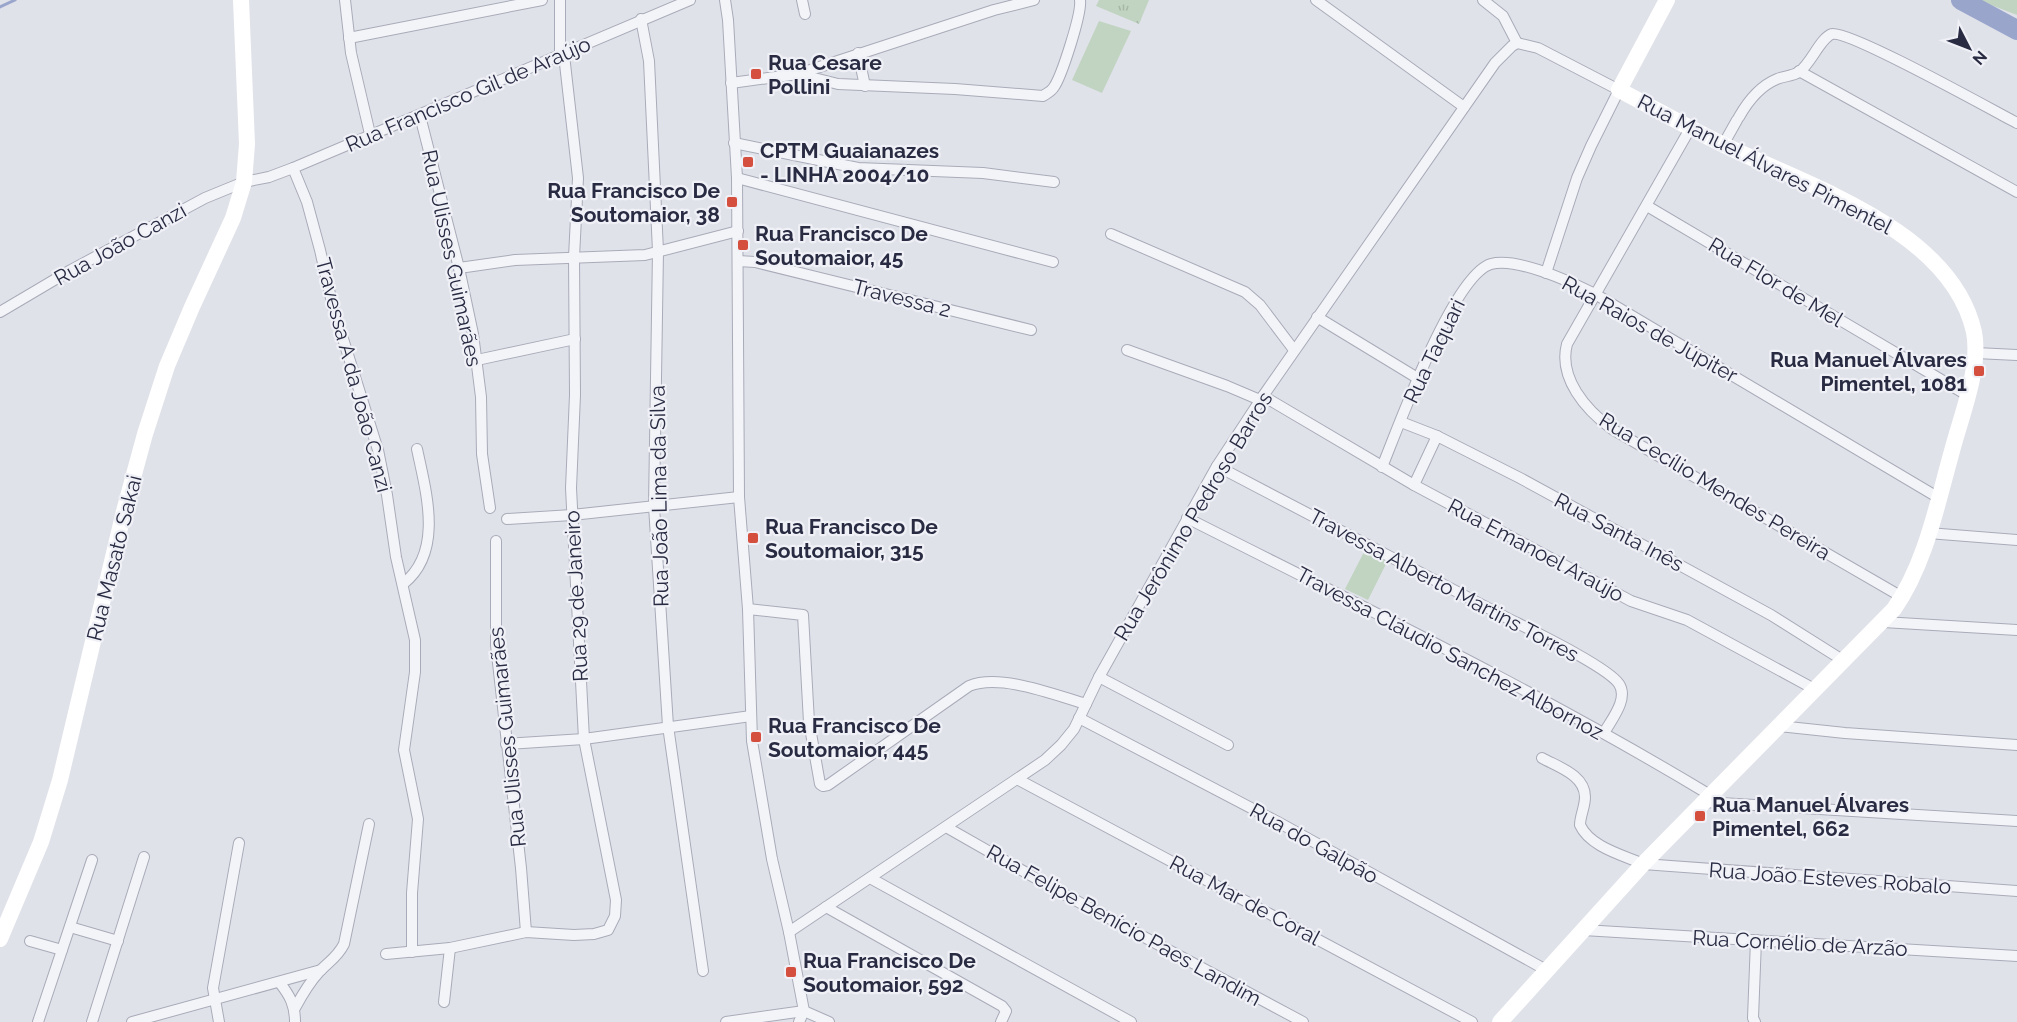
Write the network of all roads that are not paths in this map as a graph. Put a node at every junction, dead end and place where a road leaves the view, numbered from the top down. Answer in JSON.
{"nodes":[{"id":1,"x":241,"y":0,"type":"edge"},
{"id":2,"x":345,"y":0,"type":"edge"},
{"id":3,"x":542,"y":0,"type":"edge"},
{"id":4,"x":560,"y":0,"type":"edge"},
{"id":5,"x":690,"y":0,"type":"edge"},
{"id":6,"x":725,"y":0,"type":"edge"},
{"id":7,"x":802,"y":0,"type":"edge"},
{"id":8,"x":1034,"y":0,"type":"edge"},
{"id":9,"x":1080,"y":0,"type":"edge"},
{"id":10,"x":1316,"y":0,"type":"edge"},
{"id":11,"x":1667,"y":0,"type":"edge"},
{"id":12,"x":1488,"y":1,"type":"edge"},
{"id":13,"x":805,"y":14,"type":"dead end"},
{"id":14,"x":641,"y":19,"type":"junction"},
{"id":15,"x":349,"y":38,"type":"junction"},
{"id":16,"x":1518,"y":43,"type":"junction"},
{"id":17,"x":858,"y":53,"type":"junction"},
{"id":18,"x":562,"y":56,"type":"junction"},
{"id":19,"x":1799,"y":71,"type":"junction"},
{"id":20,"x":798,"y":74,"type":"junction"},
{"id":21,"x":731,"y":83,"type":"junction"},
{"id":22,"x":865,"y":86,"type":"junction"},
{"id":23,"x":1619,"y":90,"type":"junction"},
{"id":24,"x":1464,"y":107,"type":"junction"},
{"id":25,"x":420,"y":116,"type":"junction"},
{"id":26,"x":2017,"y":123,"type":"edge"},
{"id":27,"x":1691,"y":128,"type":"junction"},
{"id":28,"x":370,"y":134,"type":"junction"},
{"id":29,"x":734,"y":143,"type":"junction"},
{"id":30,"x":1723,"y":145,"type":"junction"},
{"id":31,"x":293,"y":168,"type":"junction"},
{"id":32,"x":737,"y":178,"type":"junction"},
{"id":33,"x":244,"y":182,"type":"junction"},
{"id":34,"x":1054,"y":182,"type":"dead end"},
{"id":35,"x":2017,"y":192,"type":"edge"},
{"id":36,"x":1647,"y":206,"type":"junction"},
{"id":37,"x":738,"y":231,"type":"junction"},
{"id":38,"x":1111,"y":234,"type":"dead end"},
{"id":39,"x":658,"y":252,"type":"junction"},
{"id":40,"x":574,"y":257,"type":"junction"},
{"id":41,"x":738,"y":261,"type":"junction"},
{"id":42,"x":1053,"y":262,"type":"dead end"},
{"id":43,"x":459,"y":268,"type":"junction"},
{"id":44,"x":1546,"y":273,"type":"junction"},
{"id":45,"x":1594,"y":294,"type":"junction"},
{"id":46,"x":0,"y":312,"type":"edge"},
{"id":47,"x":1317,"y":318,"type":"junction"},
{"id":48,"x":1031,"y":330,"type":"dead end"},
{"id":49,"x":575,"y":339,"type":"junction"},
{"id":50,"x":1127,"y":350,"type":"dead end"},
{"id":51,"x":1294,"y":350,"type":"junction"},
{"id":52,"x":1976,"y":353,"type":"junction"},
{"id":53,"x":2017,"y":354,"type":"edge"},
{"id":54,"x":477,"y":360,"type":"junction"},
{"id":55,"x":1419,"y":379,"type":"junction"},
{"id":56,"x":1967,"y":395,"type":"junction"},
{"id":57,"x":1261,"y":398,"type":"junction"},
{"id":58,"x":1401,"y":422,"type":"junction"},
{"id":59,"x":1437,"y":436,"type":"junction"},
{"id":60,"x":417,"y":449,"type":"dead end"},
{"id":61,"x":1217,"y":466,"type":"junction"},
{"id":62,"x":1382,"y":467,"type":"junction"},
{"id":63,"x":1414,"y":485,"type":"junction"},
{"id":64,"x":739,"y":497,"type":"junction"},
{"id":65,"x":1939,"y":498,"type":"junction"},
{"id":66,"x":654,"y":506,"type":"junction"},
{"id":67,"x":490,"y":508,"type":"dead end"},
{"id":68,"x":572,"y":515,"type":"junction"},
{"id":69,"x":1187,"y":518,"type":"junction"},
{"id":70,"x":507,"y":519,"type":"dead end"},
{"id":71,"x":1928,"y":533,"type":"junction"},
{"id":72,"x":2017,"y":540,"type":"edge"},
{"id":73,"x":496,"y":541,"type":"dead end"},
{"id":74,"x":403,"y":584,"type":"junction"},
{"id":75,"x":1902,"y":597,"type":"junction"},
{"id":76,"x":748,"y":609,"type":"junction"},
{"id":77,"x":1883,"y":622,"type":"junction"},
{"id":78,"x":2017,"y":630,"type":"edge"},
{"id":79,"x":1844,"y":662,"type":"junction"},
{"id":80,"x":1099,"y":677,"type":"junction"},
{"id":81,"x":1816,"y":690,"type":"junction"},
{"id":82,"x":1086,"y":704,"type":"junction"},
{"id":83,"x":751,"y":716,"type":"junction"},
{"id":84,"x":1079,"y":718,"type":"junction"},
{"id":85,"x":668,"y":726,"type":"junction"},
{"id":86,"x":1779,"y":726,"type":"junction"},
{"id":87,"x":1604,"y":733,"type":"junction"},
{"id":88,"x":584,"y":739,"type":"junction"},
{"id":89,"x":506,"y":744,"type":"junction"},
{"id":90,"x":1228,"y":745,"type":"dead end"},
{"id":91,"x":2017,"y":745,"type":"edge"},
{"id":92,"x":1542,"y":758,"type":"dead end"},
{"id":93,"x":1017,"y":778,"type":"junction"},
{"id":94,"x":1707,"y":798,"type":"junction"},
{"id":95,"x":2017,"y":821,"type":"edge"},
{"id":96,"x":369,"y":824,"type":"dead end"},
{"id":97,"x":946,"y":827,"type":"junction"},
{"id":98,"x":239,"y":843,"type":"dead end"},
{"id":99,"x":144,"y":857,"type":"dead end"},
{"id":100,"x":92,"y":860,"type":"dead end"},
{"id":101,"x":1643,"y":864,"type":"junction"},
{"id":102,"x":870,"y":878,"type":"junction"},
{"id":103,"x":2017,"y":891,"type":"edge"},
{"id":104,"x":826,"y":907,"type":"junction"},
{"id":105,"x":70,"y":927,"type":"junction"},
{"id":106,"x":1583,"y":930,"type":"junction"},
{"id":107,"x":526,"y":932,"type":"junction"},
{"id":108,"x":789,"y":932,"type":"junction"},
{"id":109,"x":0,"y":939,"type":"edge"},
{"id":110,"x":1756,"y":940,"type":"junction"},
{"id":111,"x":30,"y":941,"type":"dead end"},
{"id":112,"x":118,"y":941,"type":"junction"},
{"id":113,"x":450,"y":948,"type":"junction"},
{"id":114,"x":62,"y":950,"type":"junction"},
{"id":115,"x":412,"y":952,"type":"junction"},
{"id":116,"x":386,"y":954,"type":"dead end"},
{"id":117,"x":2017,"y":956,"type":"edge"},
{"id":118,"x":321,"y":970,"type":"junction"},
{"id":119,"x":1548,"y":971,"type":"junction"},
{"id":120,"x":703,"y":972,"type":"dead end"},
{"id":121,"x":280,"y":983,"type":"junction"},
{"id":122,"x":215,"y":1000,"type":"junction"},
{"id":123,"x":444,"y":1002,"type":"dead end"},
{"id":124,"x":295,"y":1008,"type":"junction"},
{"id":125,"x":804,"y":1011,"type":"junction"},
{"id":126,"x":38,"y":1022,"type":"edge"},
{"id":127,"x":92,"y":1022,"type":"edge"},
{"id":128,"x":132,"y":1022,"type":"edge"},
{"id":129,"x":219,"y":1022,"type":"edge"},
{"id":130,"x":295,"y":1022,"type":"edge"},
{"id":131,"x":726,"y":1022,"type":"edge"},
{"id":132,"x":799,"y":1022,"type":"edge"},
{"id":133,"x":829,"y":1022,"type":"edge"},
{"id":134,"x":1001,"y":1022,"type":"edge"},
{"id":135,"x":1131,"y":1022,"type":"edge"},
{"id":136,"x":1303,"y":1022,"type":"edge"},
{"id":137,"x":1472,"y":1022,"type":"edge"},
{"id":138,"x":1500,"y":1022,"type":"edge"},
{"id":139,"x":1755,"y":1022,"type":"edge"}],
"edges":[{"from":1,"to":33,"type":"street","name":"Rua Masato Sakai"},
{"from":2,"to":15,"type":"street"},
{"from":3,"to":15,"type":"street"},
{"from":4,"to":18,"type":"street","name":"Rua 29 de Janeiro"},
{"from":5,"to":14,"type":"street","name":"Rua Francisco Gil de Araújo"},
{"from":6,"to":21,"type":"street"},
{"from":7,"to":13,"type":"street"},
{"from":8,"to":17,"type":"street"},
{"from":9,"to":22,"type":"street"},
{"from":10,"to":24,"type":"street"},
{"from":11,"to":23,"type":"street"},
{"from":12,"to":16,"type":"street"},
{"from":14,"to":18,"type":"street","name":"Rua Francisco Gil de Araújo"},
{"from":14,"to":39,"type":"street","name":"Rua João Lima da Silva"},
{"from":15,"to":28,"type":"street"},
{"from":16,"to":23,"type":"street","name":"Rua Manuel Álvares Pimentel"},
{"from":16,"to":24,"type":"street","name":"Rua Jerônimo Pedroso Barros"},
{"from":17,"to":20,"type":"street"},
{"from":17,"to":22,"type":"street"},
{"from":18,"to":25,"type":"street","name":"Rua Francisco Gil de Araújo"},
{"from":18,"to":40,"type":"street","name":"Rua 29 de Janeiro"},
{"from":19,"to":26,"type":"street"},
{"from":19,"to":30,"type":"street"},
{"from":19,"to":35,"type":"street"},
{"from":20,"to":21,"type":"street"},
{"from":20,"to":22,"type":"street"},
{"from":21,"to":29,"type":"street"},
{"from":23,"to":27,"type":"street","name":"Rua Manuel Álvares Pimentel"},
{"from":23,"to":44,"type":"street"},
{"from":24,"to":47,"type":"street","name":"Rua Jerônimo Pedroso Barros"},
{"from":25,"to":28,"type":"street","name":"Rua Francisco Gil de Araújo"},
{"from":25,"to":43,"type":"street","name":"Rua Ulisses Guimarães"},
{"from":27,"to":30,"type":"street","name":"Rua Manuel Álvares Pimentel"},
{"from":27,"to":36,"type":"street","name":"Rua Cecílio Mendes Pereira"},
{"from":28,"to":31,"type":"street","name":"Rua Francisco Gil de Araújo"},
{"from":29,"to":32,"type":"street"},
{"from":29,"to":34,"type":"street"},
{"from":30,"to":52,"type":"street","name":"Rua Manuel Álvares Pimentel"},
{"from":31,"to":33,"type":"street","name":"Rua Francisco Gil de Araújo"},
{"from":31,"to":74,"type":"street","name":"Travessa A da João Canzi"},
{"from":32,"to":37,"type":"street"},
{"from":32,"to":42,"type":"street"},
{"from":33,"to":46,"type":"street","name":"Rua João Canzi"},
{"from":33,"to":109,"type":"street","name":"Rua Masato Sakai"},
{"from":36,"to":45,"type":"street","name":"Rua Cecílio Mendes Pereira"},
{"from":36,"to":56,"type":"street","name":"Rua Flor de Mel"},
{"from":37,"to":39,"type":"street"},
{"from":37,"to":41,"type":"street"},
{"from":38,"to":51,"type":"street"},
{"from":39,"to":40,"type":"street"},
{"from":39,"to":66,"type":"street","name":"Rua João Lima da Silva"},
{"from":40,"to":43,"type":"street"},
{"from":40,"to":49,"type":"street","name":"Rua 29 de Janeiro"},
{"from":41,"to":48,"type":"street","name":"Travessa 2"},
{"from":41,"to":64,"type":"street"},
{"from":43,"to":54,"type":"street","name":"Rua Ulisses Guimarães"},
{"from":44,"to":45,"type":"street","name":"Rua Raios de Júpiter"},
{"from":44,"to":55,"type":"street","name":"Rua Taquari"},
{"from":45,"to":65,"type":"street","name":"Rua Raios de Júpiter"},
{"from":45,"to":75,"type":"street","name":"Rua Cecílio Mendes Pereira"},
{"from":47,"to":51,"type":"street","name":"Rua Jerônimo Pedroso Barros"},
{"from":47,"to":55,"type":"street"},
{"from":49,"to":54,"type":"street"},
{"from":49,"to":68,"type":"street","name":"Rua 29 de Janeiro"},
{"from":50,"to":57,"type":"street","name":"Rua Emanoel Araújo"},
{"from":51,"to":57,"type":"street","name":"Rua Jerônimo Pedroso Barros"},
{"from":52,"to":53,"type":"street"},
{"from":52,"to":56,"type":"street","name":"Rua Manuel Álvares Pimentel"},
{"from":54,"to":67,"type":"street","name":"Rua Ulisses Guimarães"},
{"from":55,"to":58,"type":"street","name":"Rua Taquari"},
{"from":56,"to":65,"type":"street","name":"Rua Manuel Álvares Pimentel"},
{"from":57,"to":61,"type":"street","name":"Rua Jerônimo Pedroso Barros"},
{"from":57,"to":62,"type":"street","name":"Rua Emanoel Araújo"},
{"from":58,"to":59,"type":"street","name":"Rua Santa Inês"},
{"from":58,"to":62,"type":"street","name":"Rua Taquari"},
{"from":59,"to":63,"type":"street"},
{"from":59,"to":79,"type":"street","name":"Rua Santa Inês"},
{"from":60,"to":74,"type":"street"},
{"from":61,"to":69,"type":"street","name":"Rua Jerônimo Pedroso Barros"},
{"from":61,"to":87,"type":"street","name":"Travessa Alberto Martins Torres"},
{"from":62,"to":63,"type":"street","name":"Rua Emanoel Araújo"},
{"from":63,"to":81,"type":"street","name":"Rua Emanoel Araújo"},
{"from":64,"to":66,"type":"street"},
{"from":64,"to":76,"type":"street"},
{"from":65,"to":71,"type":"street","name":"Rua Manuel Álvares Pimentel"},
{"from":66,"to":68,"type":"street"},
{"from":66,"to":85,"type":"street","name":"Rua João Lima da Silva"},
{"from":68,"to":70,"type":"street"},
{"from":68,"to":88,"type":"street","name":"Rua 29 de Janeiro"},
{"from":69,"to":80,"type":"street","name":"Rua Jerônimo Pedroso Barros"},
{"from":69,"to":87,"type":"street","name":"Travessa Cláudio Sanchez Albornoz"},
{"from":71,"to":72,"type":"street"},
{"from":71,"to":75,"type":"street","name":"Rua Manuel Álvares Pimentel"},
{"from":73,"to":89,"type":"street","name":"Rua Ulisses Guimarães"},
{"from":74,"to":115,"type":"street","name":"Travessa A da João Canzi"},
{"from":75,"to":77,"type":"street","name":"Rua Manuel Álvares Pimentel"},
{"from":76,"to":82,"type":"street"},
{"from":76,"to":83,"type":"street"},
{"from":77,"to":78,"type":"street"},
{"from":77,"to":79,"type":"street","name":"Rua Manuel Álvares Pimentel"},
{"from":79,"to":81,"type":"street","name":"Rua Manuel Álvares Pimentel"},
{"from":80,"to":82,"type":"street","name":"Rua Jerônimo Pedroso Barros"},
{"from":80,"to":90,"type":"street"},
{"from":81,"to":86,"type":"street","name":"Rua Manuel Álvares Pimentel"},
{"from":82,"to":84,"type":"street","name":"Rua Jerônimo Pedroso Barros"},
{"from":83,"to":85,"type":"street"},
{"from":83,"to":108,"type":"street"},
{"from":84,"to":93,"type":"street","name":"Rua Jerônimo Pedroso Barros"},
{"from":84,"to":119,"type":"street","name":"Rua do Galpão"},
{"from":85,"to":88,"type":"street"},
{"from":85,"to":120,"type":"street","name":"Rua João Lima da Silva"},
{"from":86,"to":91,"type":"street"},
{"from":86,"to":94,"type":"street","name":"Rua Manuel Álvares Pimentel"},
{"from":87,"to":94,"type":"street","name":"Travessa Cláudio Sanchez Albornoz"},
{"from":88,"to":89,"type":"street"},
{"from":88,"to":107,"type":"street","name":"Rua 29 de Janeiro"},
{"from":89,"to":107,"type":"street","name":"Rua Ulisses Guimarães"},
{"from":92,"to":101,"type":"street"},
{"from":93,"to":97,"type":"street","name":"Rua Jerônimo Pedroso Barros"},
{"from":93,"to":137,"type":"street","name":"Rua Mar de Coral"},
{"from":94,"to":95,"type":"street"},
{"from":94,"to":101,"type":"street","name":"Rua Manuel Álvares Pimentel"},
{"from":96,"to":118,"type":"street"},
{"from":97,"to":102,"type":"street","name":"Rua Jerônimo Pedroso Barros"},
{"from":97,"to":136,"type":"street","name":"Rua Felipe Benício Paes Landim"},
{"from":98,"to":122,"type":"street"},
{"from":99,"to":112,"type":"street"},
{"from":100,"to":105,"type":"street"},
{"from":101,"to":103,"type":"street","name":"Rua João Esteves Robalo"},
{"from":101,"to":106,"type":"street","name":"Rua Manuel Álvares Pimentel"},
{"from":102,"to":104,"type":"street","name":"Rua Jerônimo Pedroso Barros"},
{"from":102,"to":135,"type":"street"},
{"from":104,"to":108,"type":"street","name":"Rua Jerônimo Pedroso Barros"},
{"from":104,"to":134,"type":"street"},
{"from":105,"to":112,"type":"street"},
{"from":105,"to":114,"type":"street"},
{"from":106,"to":110,"type":"street","name":"Rua Cornélio de Arzão"},
{"from":106,"to":119,"type":"street","name":"Rua Manuel Álvares Pimentel"},
{"from":107,"to":113,"type":"street"},
{"from":108,"to":125,"type":"street"},
{"from":110,"to":117,"type":"street","name":"Rua Cornélio de Arzão"},
{"from":110,"to":139,"type":"street"},
{"from":111,"to":114,"type":"street"},
{"from":112,"to":127,"type":"street"},
{"from":113,"to":115,"type":"street"},
{"from":113,"to":123,"type":"street"},
{"from":114,"to":126,"type":"street"},
{"from":115,"to":116,"type":"street"},
{"from":118,"to":121,"type":"street"},
{"from":118,"to":124,"type":"street"},
{"from":119,"to":138,"type":"street","name":"Rua Manuel Álvares Pimentel"},
{"from":121,"to":122,"type":"street"},
{"from":121,"to":124,"type":"street"},
{"from":122,"to":128,"type":"street"},
{"from":122,"to":129,"type":"street"},
{"from":124,"to":130,"type":"street"},
{"from":125,"to":131,"type":"street"},
{"from":125,"to":132,"type":"street"},
{"from":125,"to":133,"type":"street"}]}
